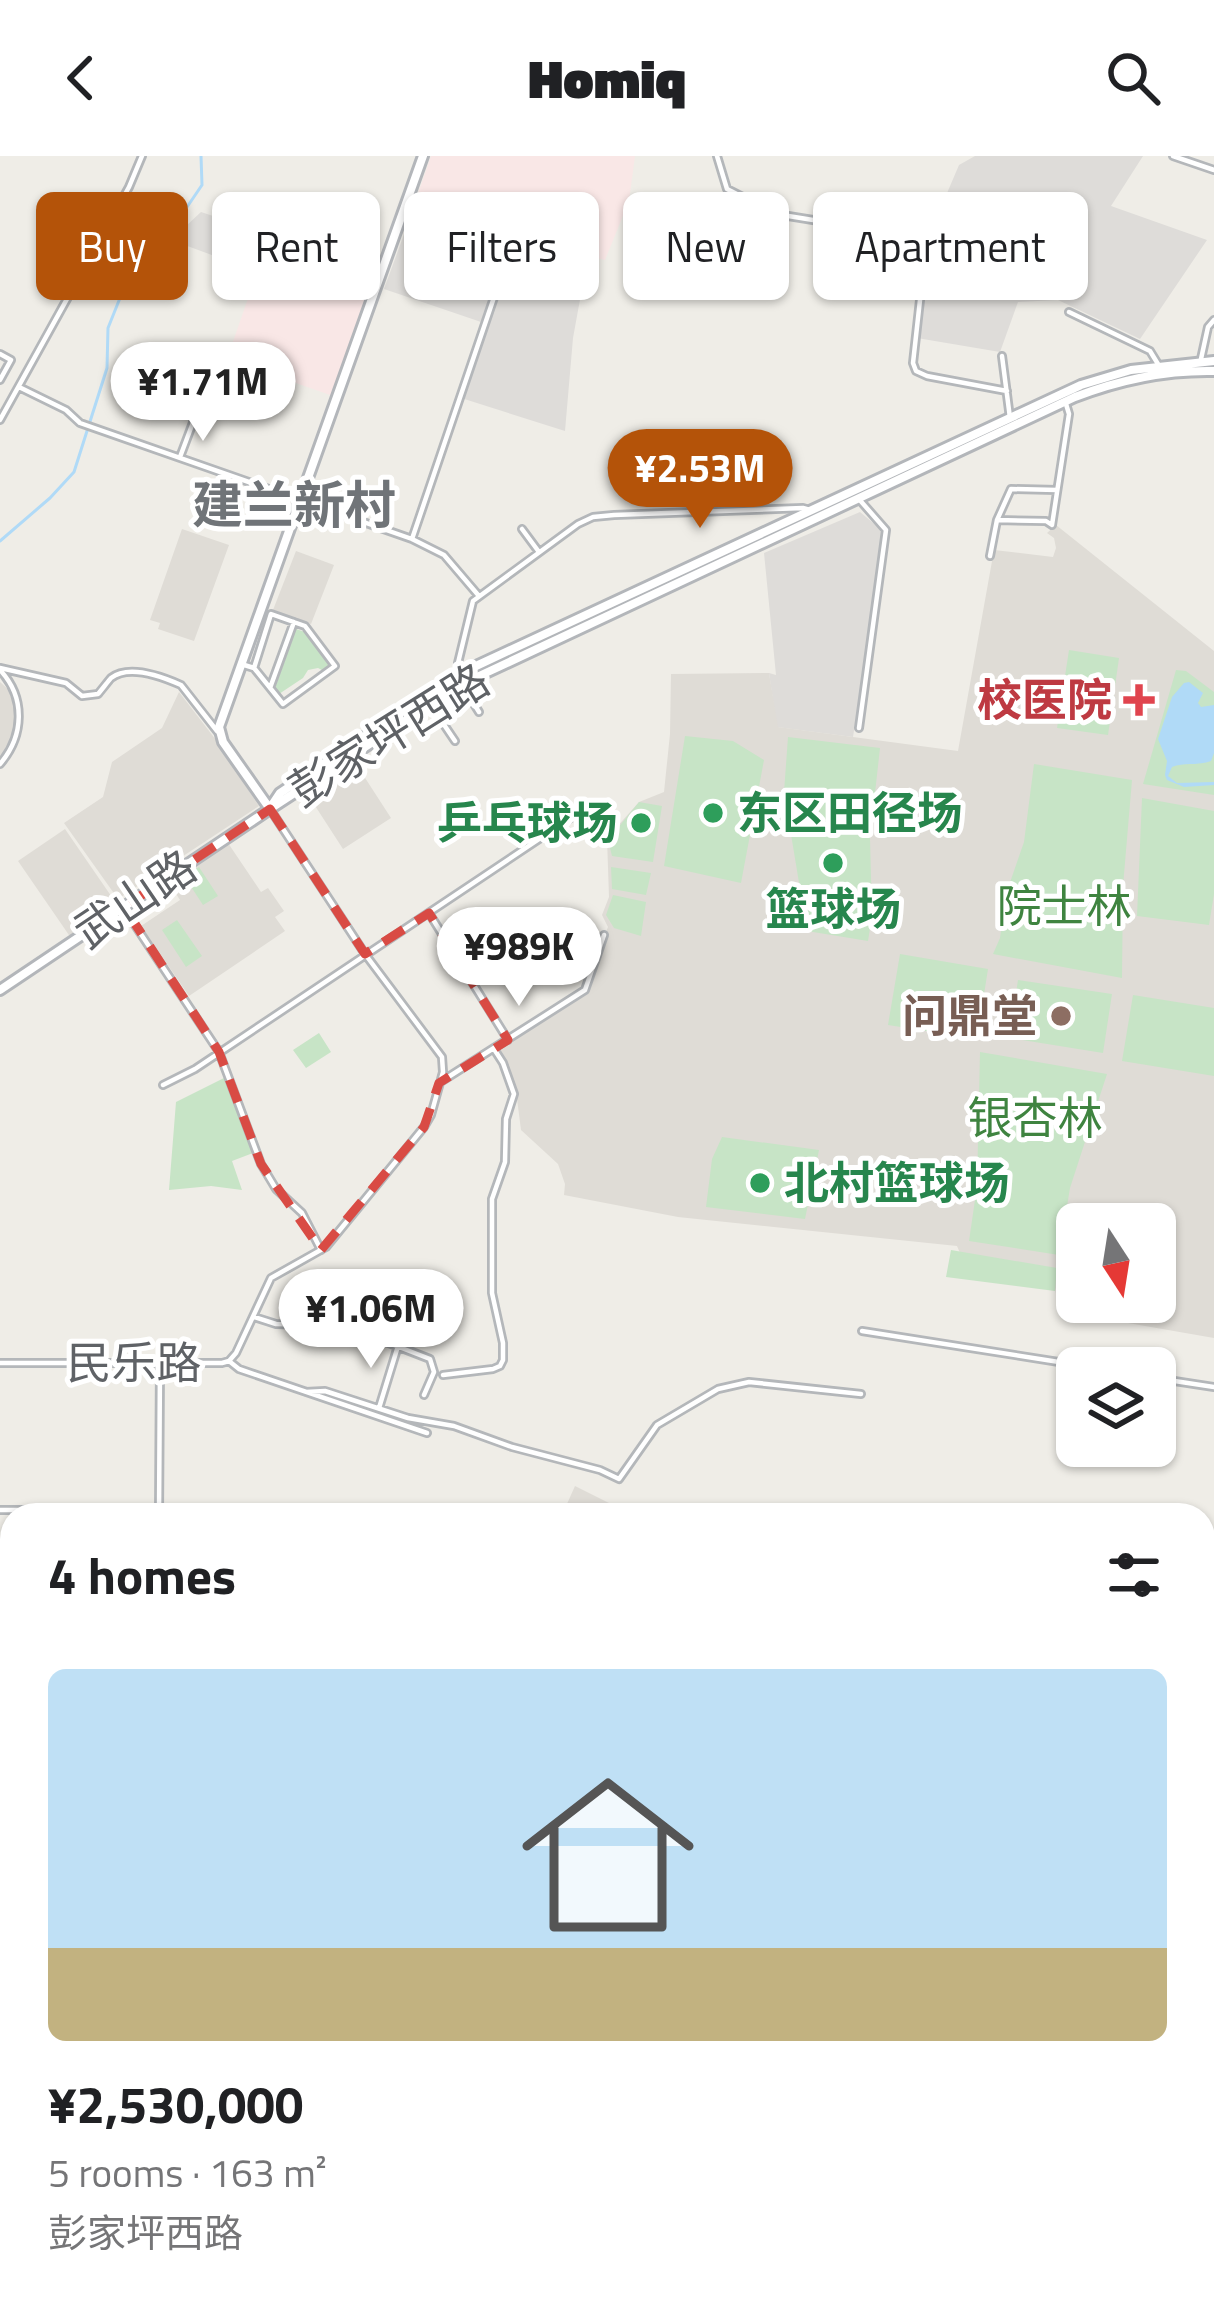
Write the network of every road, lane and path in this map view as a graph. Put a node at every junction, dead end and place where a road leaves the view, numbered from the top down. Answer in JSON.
{"nodes":[{"id":1,"x":142,"y":156,"type":"edge"},
{"id":2,"x":423,"y":156,"type":"edge"},
{"id":3,"x":717,"y":156,"type":"edge"},
{"id":4,"x":1173,"y":156,"type":"edge"},
{"id":5,"x":1214,"y":170,"type":"edge"},
{"id":6,"x":493,"y":300,"type":"edge"},
{"id":7,"x":1069,"y":312,"type":"dead end"},
{"id":8,"x":1214,"y":320,"type":"edge"},
{"id":9,"x":0,"y":354,"type":"edge"},
{"id":10,"x":1002,"y":356,"type":"dead end"},
{"id":11,"x":1214,"y":361,"type":"edge"},
{"id":12,"x":1201,"y":362,"type":"junction"},
{"id":13,"x":1161,"y":370,"type":"junction"},
{"id":14,"x":1214,"y":370,"type":"edge"},
{"id":15,"x":212,"y":372,"type":"dead end"},
{"id":16,"x":0,"y":380,"type":"edge"},
{"id":17,"x":19,"y":387,"type":"junction"},
{"id":18,"x":1007,"y":391,"type":"junction"},
{"id":19,"x":1063,"y":398,"type":"junction"},
{"id":20,"x":1,"y":417,"type":"edge"},
{"id":21,"x":1010,"y":418,"type":"junction"},
{"id":22,"x":180,"y":457,"type":"junction"},
{"id":23,"x":1057,"y":490,"type":"junction"},
{"id":24,"x":857,"y":499,"type":"junction"},
{"id":25,"x":300,"y":500,"type":"junction"},
{"id":26,"x":810,"y":510,"type":"junction"},
{"id":27,"x":997,"y":520,"type":"junction"},
{"id":28,"x":522,"y":529,"type":"dead end"},
{"id":29,"x":412,"y":539,"type":"junction"},
{"id":30,"x":539,"y":552,"type":"junction"},
{"id":31,"x":990,"y":556,"type":"dead end"},
{"id":32,"x":479,"y":596,"type":"junction"},
{"id":33,"x":294,"y":622,"type":"junction"},
{"id":34,"x":241,"y":664,"type":"junction"},
{"id":35,"x":254,"y":668,"type":"junction"},
{"id":36,"x":0,"y":669,"type":"edge"},
{"id":37,"x":463,"y":680,"type":"junction"},
{"id":38,"x":270,"y":688,"type":"junction"},
{"id":39,"x":430,"y":704,"type":"junction"},
{"id":40,"x":479,"y":712,"type":"dead end"},
{"id":41,"x":859,"y":728,"type":"dead end"},
{"id":42,"x":220,"y":734,"type":"junction"},
{"id":43,"x":455,"y":741,"type":"dead end"},
{"id":44,"x":0,"y":764,"type":"edge"},
{"id":45,"x":270,"y":809,"type":"junction"},
{"id":46,"x":584,"y":809,"type":"dead end"},
{"id":47,"x":124,"y":907,"type":"junction"},
{"id":48,"x":429,"y":914,"type":"junction"},
{"id":49,"x":604,"y":935,"type":"dead end"},
{"id":50,"x":365,"y":954,"type":"junction"},
{"id":51,"x":0,"y":976,"type":"edge"},
{"id":52,"x":3,"y":988,"type":"edge"},
{"id":53,"x":508,"y":1040,"type":"junction"},
{"id":54,"x":494,"y":1049,"type":"junction"},
{"id":55,"x":219,"y":1052,"type":"junction"},
{"id":56,"x":440,"y":1083,"type":"junction"},
{"id":57,"x":163,"y":1085,"type":"dead end"},
{"id":58,"x":321,"y":1250,"type":"junction"},
{"id":59,"x":254,"y":1317,"type":"junction"},
{"id":60,"x":862,"y":1331,"type":"dead end"},
{"id":61,"x":398,"y":1346,"type":"junction"},
{"id":62,"x":229,"y":1360,"type":"junction"},
{"id":63,"x":1056,"y":1362,"type":"edge"},
{"id":64,"x":0,"y":1363,"type":"edge"},
{"id":65,"x":160,"y":1364,"type":"junction"},
{"id":66,"x":443,"y":1375,"type":"dead end"},
{"id":67,"x":1176,"y":1382,"type":"edge"},
{"id":68,"x":1214,"y":1388,"type":"edge"},
{"id":69,"x":306,"y":1392,"type":"junction"},
{"id":70,"x":861,"y":1394,"type":"dead end"},
{"id":71,"x":424,"y":1395,"type":"dead end"},
{"id":72,"x":379,"y":1408,"type":"junction"},
{"id":73,"x":427,"y":1433,"type":"dead end"},
{"id":74,"x":159,"y":1503,"type":"edge"}],
"edges":[{"from":1,"to":17,"type":"street"},
{"from":2,"to":25,"type":"main road"},
{"from":3,"to":18,"type":"street"},
{"from":4,"to":5,"type":"street"},
{"from":6,"to":29,"type":"street"},
{"from":7,"to":13,"type":"street"},
{"from":8,"to":12,"type":"street"},
{"from":9,"to":16,"type":"street"},
{"from":10,"to":18,"type":"street"},
{"from":11,"to":12,"type":"main road","name":"彭家坪西路"},
{"from":12,"to":13,"type":"main road","name":"彭家坪西路"},
{"from":13,"to":14,"type":"main road","name":"彭家坪西路"},
{"from":13,"to":19,"type":"main road","name":"彭家坪西路"},
{"from":15,"to":22,"type":"street"},
{"from":17,"to":20,"type":"street"},
{"from":17,"to":22,"type":"street"},
{"from":18,"to":21,"type":"street"},
{"from":19,"to":21,"type":"main road","name":"彭家坪西路"},
{"from":19,"to":23,"type":"street"},
{"from":19,"to":24,"type":"main road","name":"彭家坪西路"},
{"from":21,"to":26,"type":"main road","name":"彭家坪西路"},
{"from":22,"to":25,"type":"street"},
{"from":23,"to":27,"type":"street"},
{"from":23,"to":27,"type":"street"},
{"from":24,"to":37,"type":"main road","name":"彭家坪西路"},
{"from":24,"to":41,"type":"street"},
{"from":25,"to":29,"type":"street"},
{"from":25,"to":34,"type":"main road"},
{"from":26,"to":30,"type":"street"},
{"from":26,"to":37,"type":"main road","name":"彭家坪西路"},
{"from":27,"to":31,"type":"street"},
{"from":28,"to":30,"type":"street"},
{"from":29,"to":32,"type":"street"},
{"from":30,"to":32,"type":"street"},
{"from":32,"to":37,"type":"street"},
{"from":33,"to":35,"type":"street"},
{"from":33,"to":38,"type":"street"},
{"from":33,"to":38,"type":"street"},
{"from":34,"to":35,"type":"street"},
{"from":34,"to":42,"type":"main road"},
{"from":35,"to":38,"type":"street"},
{"from":36,"to":42,"type":"street"},
{"from":36,"to":44,"type":"street"},
{"from":37,"to":39,"type":"main road","name":"彭家坪西路"},
{"from":37,"to":40,"type":"street"},
{"from":37,"to":45,"type":"main road","name":"彭家坪西路"},
{"from":39,"to":43,"type":"street"},
{"from":39,"to":45,"type":"main road","name":"彭家坪西路"},
{"from":42,"to":45,"type":"main road"},
{"from":45,"to":47,"type":"main road","name":"武山路"},
{"from":45,"to":50,"type":"street"},
{"from":46,"to":48,"type":"street"},
{"from":47,"to":52,"type":"main road","name":"武山路"},
{"from":47,"to":55,"type":"street"},
{"from":48,"to":50,"type":"street"},
{"from":48,"to":53,"type":"street"},
{"from":49,"to":53,"type":"street"},
{"from":50,"to":55,"type":"street"},
{"from":50,"to":56,"type":"street"},
{"from":51,"to":52,"type":"street"},
{"from":53,"to":54,"type":"street"},
{"from":54,"to":56,"type":"street"},
{"from":54,"to":66,"type":"street"},
{"from":55,"to":57,"type":"street"},
{"from":55,"to":58,"type":"street"},
{"from":56,"to":58,"type":"street","name":"民乐路"},
{"from":58,"to":59,"type":"street","name":"民乐路"},
{"from":59,"to":61,"type":"street"},
{"from":59,"to":62,"type":"street","name":"民乐路"},
{"from":60,"to":63,"type":"street"},
{"from":61,"to":71,"type":"street"},
{"from":61,"to":72,"type":"street"},
{"from":62,"to":65,"type":"street","name":"民乐路"},
{"from":62,"to":69,"type":"street"},
{"from":64,"to":65,"type":"street","name":"民乐路"},
{"from":65,"to":74,"type":"street"},
{"from":67,"to":68,"type":"street"},
{"from":69,"to":72,"type":"street"},
{"from":69,"to":73,"type":"street"},
{"from":70,"to":72,"type":"street"}]}
